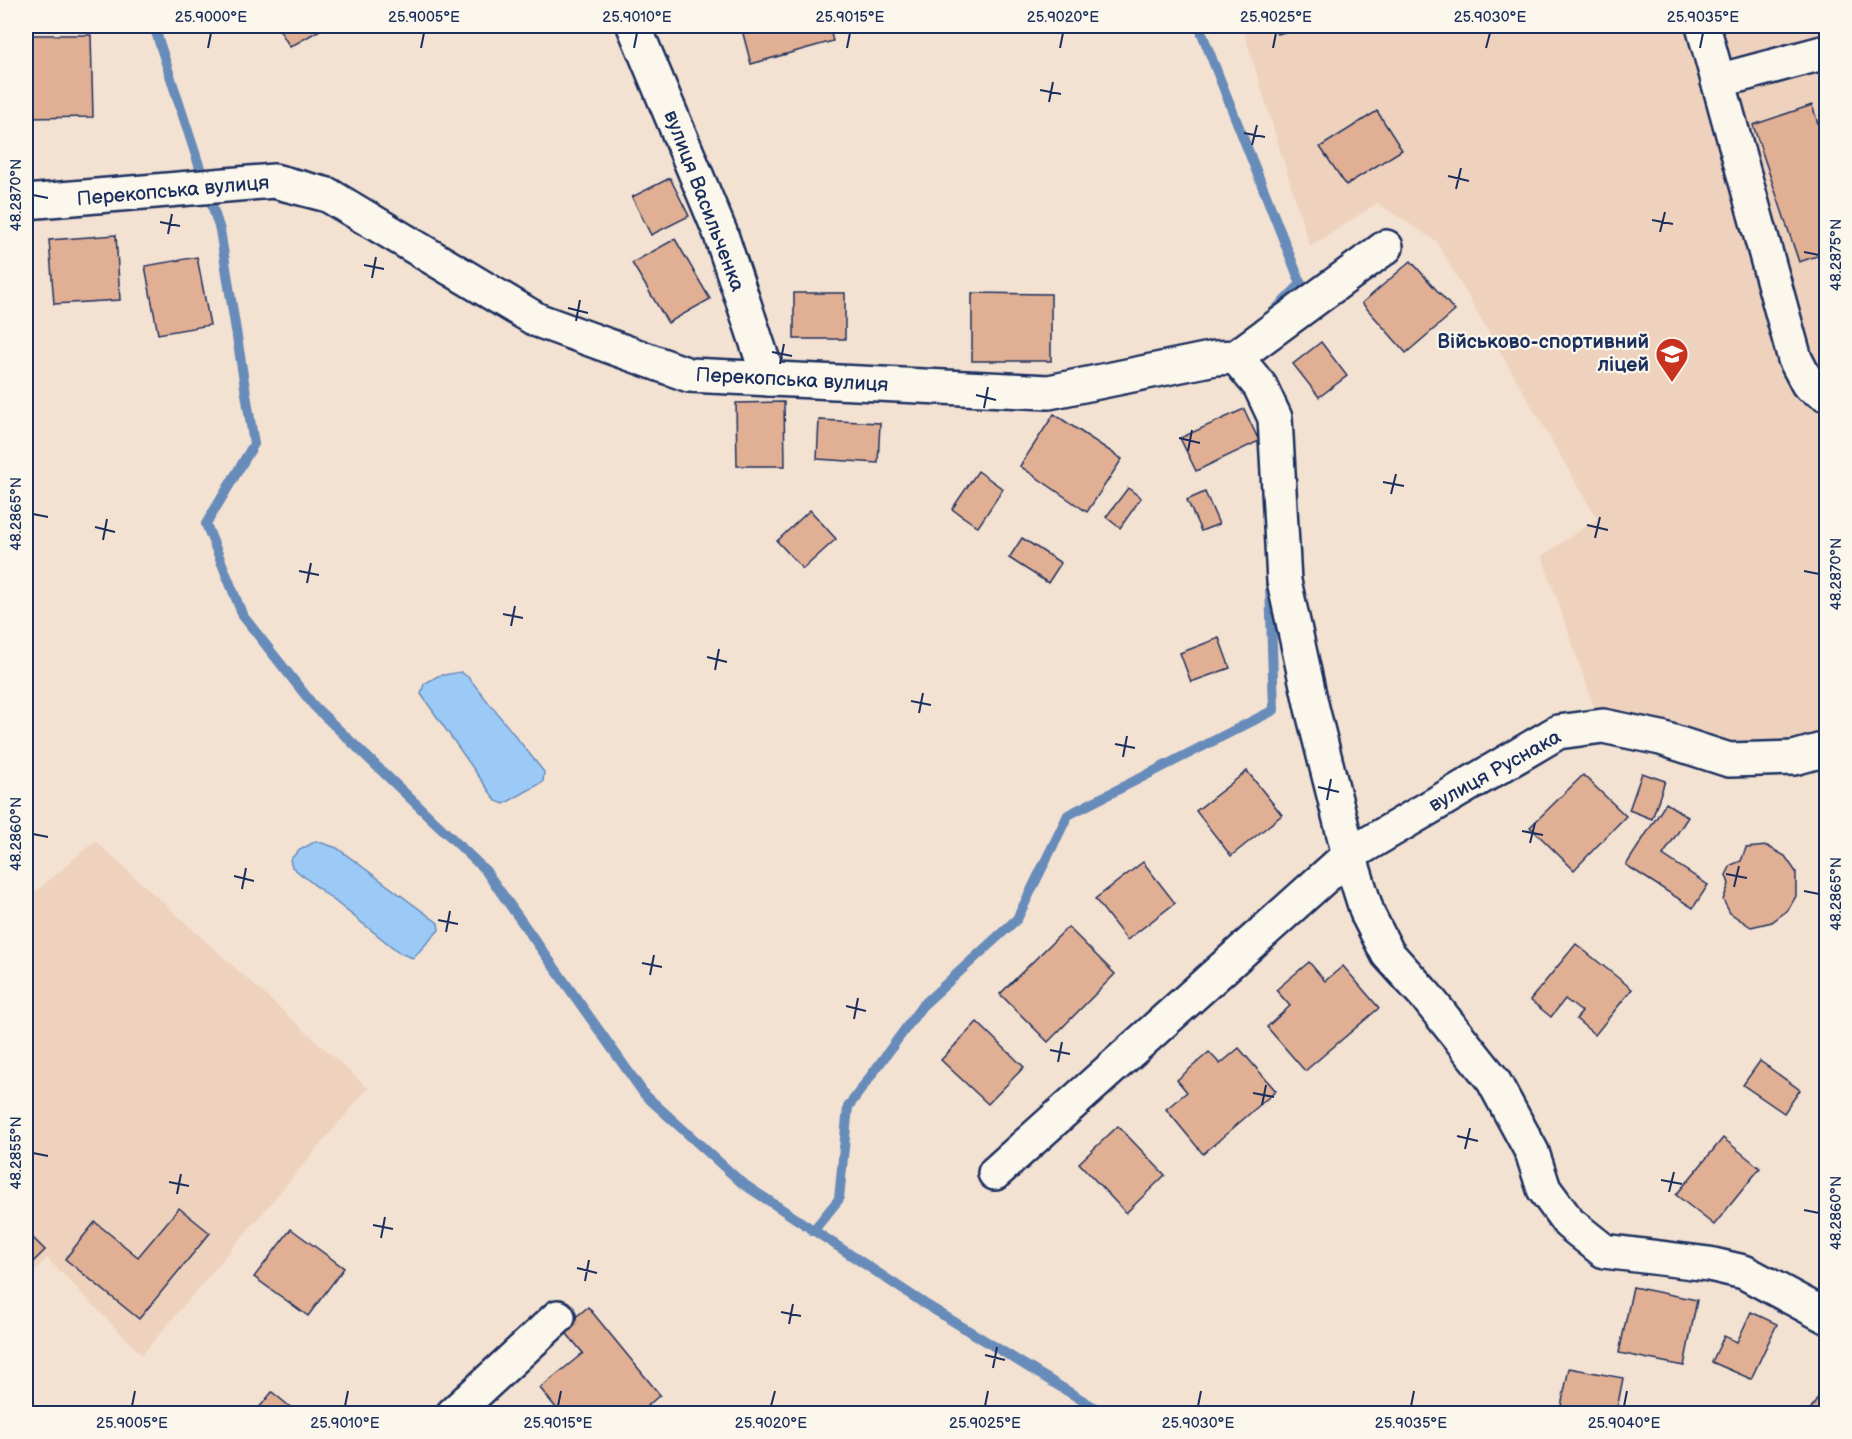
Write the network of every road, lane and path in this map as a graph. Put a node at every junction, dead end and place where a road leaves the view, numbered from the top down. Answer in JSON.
{"nodes":[{"id":1,"x":634,"y":26,"type":"edge"},
{"id":2,"x":1703,"y":26,"type":"edge"},
{"id":3,"x":1827,"y":52,"type":"edge"},
{"id":4,"x":1718,"y":81,"type":"junction"},
{"id":5,"x":26,"y":202,"type":"edge"},
{"id":6,"x":1386,"y":247,"type":"dead end"},
{"id":7,"x":1236,"y":357,"type":"junction"},
{"id":8,"x":769,"y":379,"type":"junction"},
{"id":9,"x":1827,"y":394,"type":"edge"},
{"id":10,"x":1827,"y":749,"type":"edge"},
{"id":11,"x":1349,"y":855,"type":"junction"},
{"id":12,"x":995,"y":1173,"type":"dead end"},
{"id":13,"x":1827,"y":1316,"type":"edge"},
{"id":14,"x":558,"y":1317,"type":"dead end"},
{"id":15,"x":453,"y":1413,"type":"edge"}],
"edges":[{"from":1,"to":8,"type":"street","name":"вулиця Васильченка"},
{"from":2,"to":4,"type":"street"},
{"from":3,"to":4,"type":"street"},
{"from":4,"to":9,"type":"street"},
{"from":5,"to":8,"type":"street","name":"Перекопська вулиця"},
{"from":6,"to":7,"type":"street"},
{"from":7,"to":8,"type":"street","name":"Перекопська вулиця"},
{"from":7,"to":11,"type":"street"},
{"from":10,"to":11,"type":"street","name":"вулиця Руснака"},
{"from":11,"to":12,"type":"street","name":"вулиця Руснака"},
{"from":11,"to":13,"type":"street"},
{"from":14,"to":15,"type":"street"}]}
